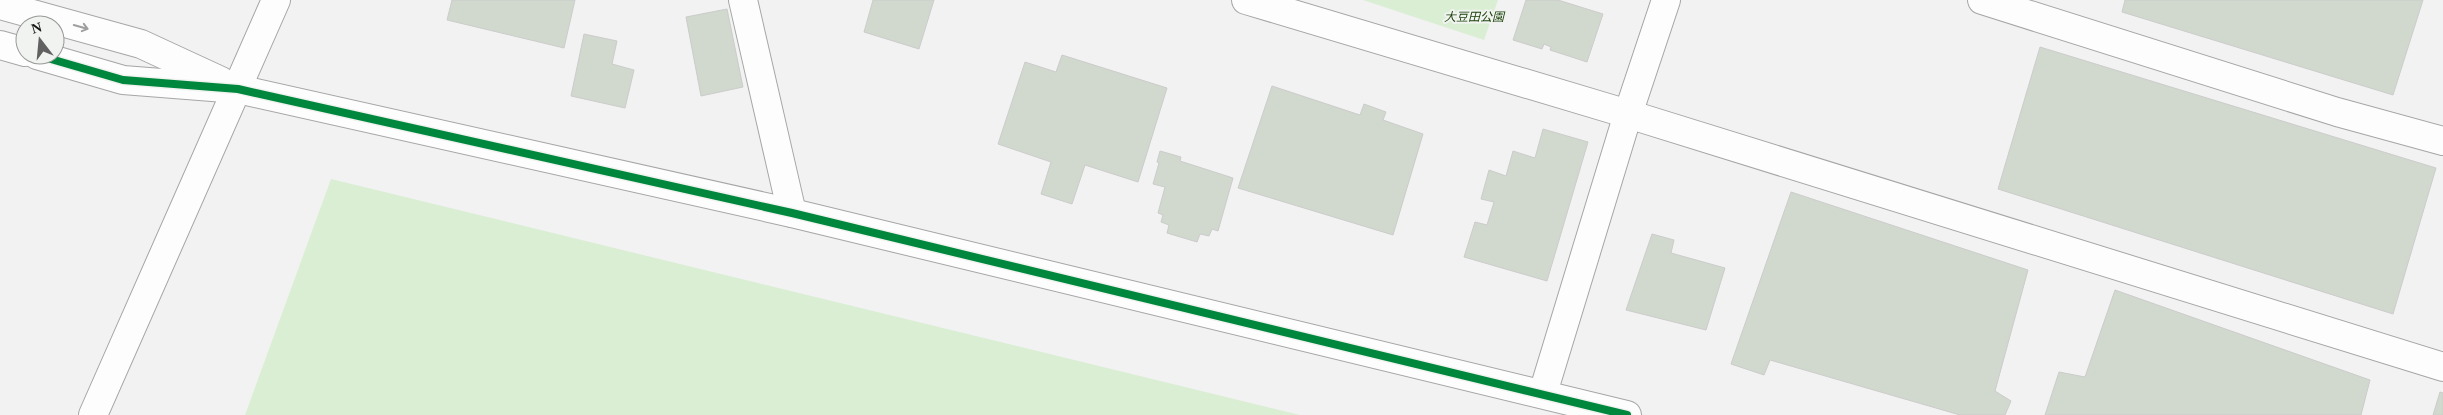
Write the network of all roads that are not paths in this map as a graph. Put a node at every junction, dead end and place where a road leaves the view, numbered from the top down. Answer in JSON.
{"nodes":[{"id":1,"x":276,"y":0,"type":"edge"},
{"id":2,"x":743,"y":0,"type":"edge"},
{"id":3,"x":1246,"y":0,"type":"edge"},
{"id":4,"x":1666,"y":0,"type":"edge"},
{"id":5,"x":1982,"y":0,"type":"edge"},
{"id":6,"x":0,"y":5,"type":"edge"},
{"id":7,"x":0,"y":45,"type":"edge"},
{"id":8,"x":15,"y":49,"type":"edge"},
{"id":9,"x":65,"y":63,"type":"edge"},
{"id":10,"x":238,"y":89,"type":"junction"},
{"id":11,"x":1628,"y":114,"type":"junction"},
{"id":12,"x":2443,"y":141,"type":"edge"},
{"id":13,"x":792,"y":214,"type":"junction"},
{"id":14,"x":2443,"y":367,"type":"edge"},
{"id":15,"x":1544,"y":393,"type":"junction"},
{"id":16,"x":93,"y":415,"type":"edge"},
{"id":17,"x":1627,"y":415,"type":"edge"}],
"edges":[{"from":1,"to":10,"type":"street"},
{"from":2,"to":13,"type":"street"},
{"from":3,"to":11,"type":"street"},
{"from":4,"to":11,"type":"street"},
{"from":5,"to":12,"type":"street"},
{"from":6,"to":10,"type":"street","one_way":true},
{"from":7,"to":8,"type":"street"},
{"from":9,"to":10,"type":"street"},
{"from":10,"to":13,"type":"street"},
{"from":10,"to":16,"type":"street"},
{"from":11,"to":14,"type":"street"},
{"from":11,"to":15,"type":"street"},
{"from":13,"to":15,"type":"street"},
{"from":15,"to":17,"type":"street"}]}
